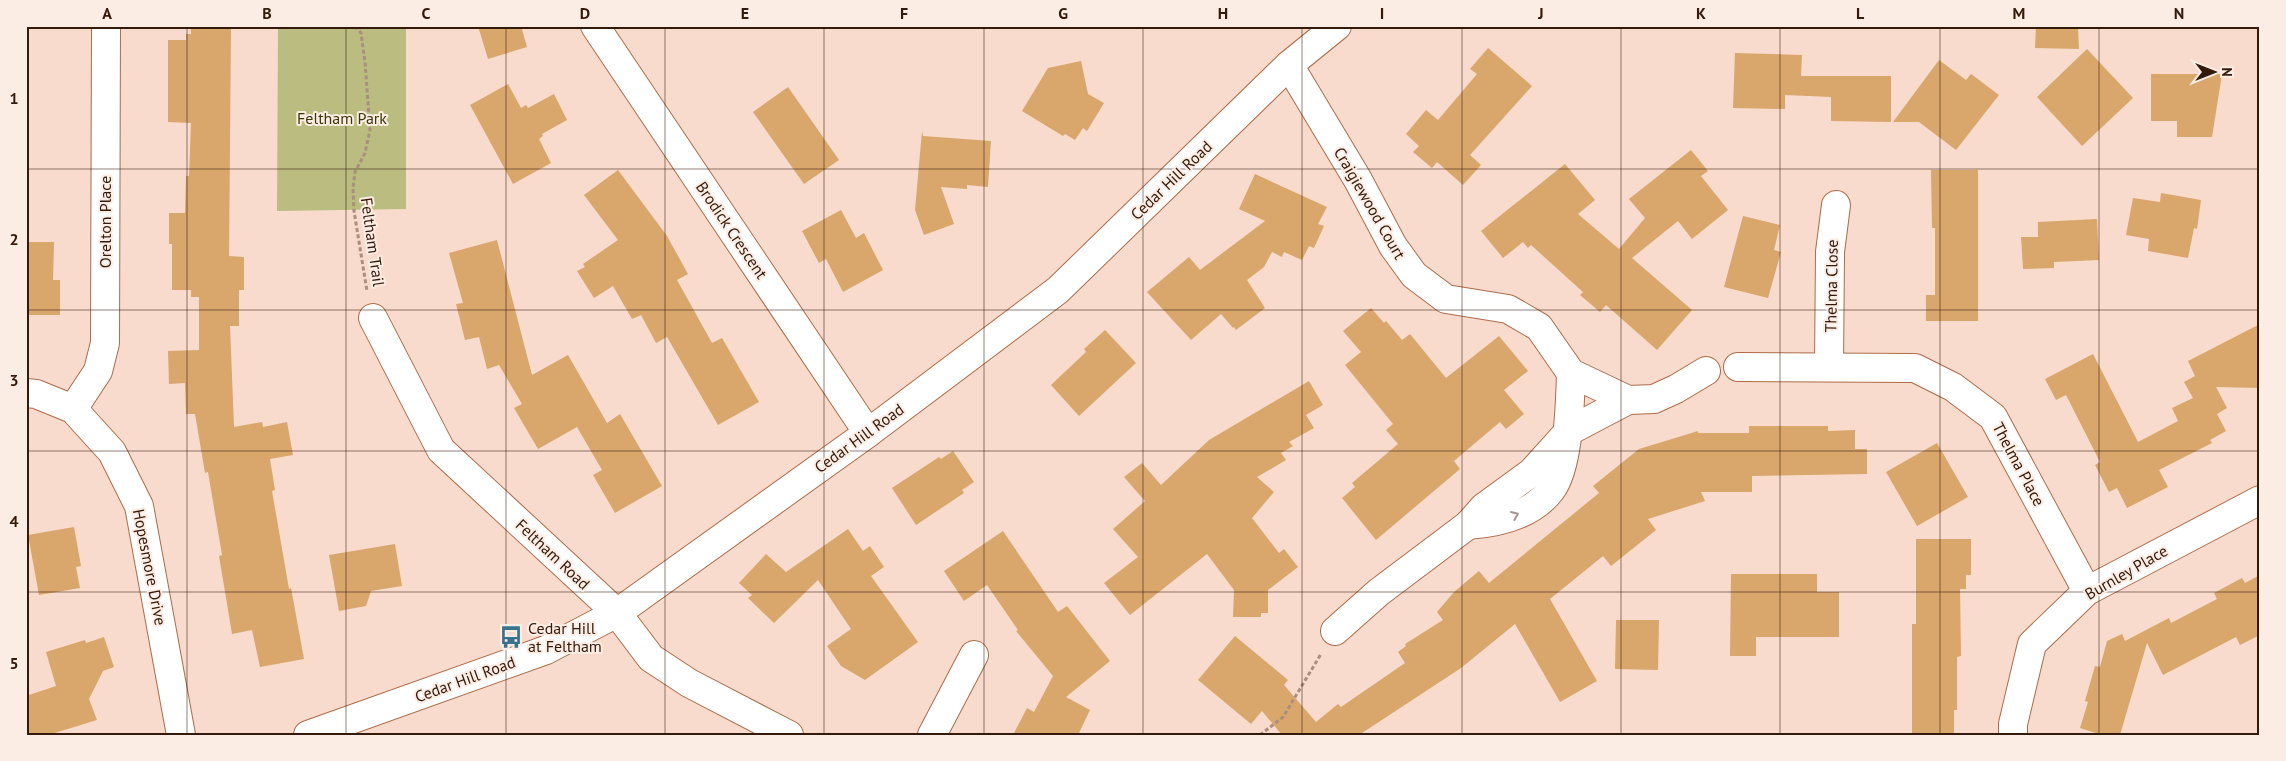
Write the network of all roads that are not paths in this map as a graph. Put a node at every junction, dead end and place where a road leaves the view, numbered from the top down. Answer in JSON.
{"nodes":[{"id":1,"x":106,"y":26,"type":"edge"},
{"id":2,"x":595,"y":26,"type":"edge"},
{"id":3,"x":1337,"y":26,"type":"edge"},
{"id":4,"x":1289,"y":65,"type":"junction"},
{"id":5,"x":1836,"y":205,"type":"dead end"},
{"id":6,"x":373,"y":318,"type":"road end"},
{"id":7,"x":1738,"y":367,"type":"dead end"},
{"id":8,"x":1829,"y":367,"type":"junction"},
{"id":9,"x":1706,"y":371,"type":"dead end"},
{"id":10,"x":1571,"y":373,"type":"junction"},
{"id":11,"x":26,"y":393,"type":"edge"},
{"id":12,"x":1628,"y":400,"type":"junction"},
{"id":13,"x":73,"y":409,"type":"junction"},
{"id":14,"x":1568,"y":431,"type":"junction"},
{"id":15,"x":868,"y":433,"type":"junction"},
{"id":16,"x":2260,"y":500,"type":"edge"},
{"id":17,"x":2088,"y":591,"type":"junction"},
{"id":18,"x":617,"y":613,"type":"junction"},
{"id":19,"x":1335,"y":631,"type":"road end"},
{"id":20,"x":974,"y":655,"type":"dead end"},
{"id":21,"x":181,"y":735,"type":"edge"},
{"id":22,"x":308,"y":735,"type":"edge"},
{"id":23,"x":789,"y":735,"type":"edge"},
{"id":24,"x":932,"y":735,"type":"edge"},
{"id":25,"x":2013,"y":735,"type":"edge"}],
"edges":[{"from":1,"to":13,"type":"street","name":"Orelton Place"},
{"from":2,"to":15,"type":"street","name":"Brodick Crescent"},
{"from":3,"to":4,"type":"street","name":"Cedar Hill Road"},
{"from":4,"to":10,"type":"street","name":"Craigiewood Court"},
{"from":4,"to":15,"type":"street","name":"Cedar Hill Road"},
{"from":5,"to":8,"type":"street","name":"Thelma Close"},
{"from":6,"to":18,"type":"street","name":"Feltham Road"},
{"from":7,"to":8,"type":"street","name":"Thelma Place"},
{"from":8,"to":17,"type":"street","name":"Thelma Place"},
{"from":9,"to":12,"type":"street"},
{"from":10,"to":12,"type":"street"},
{"from":10,"to":14,"type":"street"},
{"from":11,"to":13,"type":"street","name":"Hopesmore Drive"},
{"from":12,"to":14,"type":"street"},
{"from":13,"to":21,"type":"street","name":"Hopesmore Drive"},
{"from":14,"to":19,"type":"street"},
{"from":15,"to":18,"type":"street","name":"Cedar Hill Road"},
{"from":16,"to":17,"type":"street","name":"Burnley Place"},
{"from":17,"to":25,"type":"street","name":"Burnley Place"},
{"from":18,"to":22,"type":"street","name":"Cedar Hill Road"},
{"from":18,"to":23,"type":"street","name":"Feltham Road"},
{"from":20,"to":24,"type":"street"}]}
